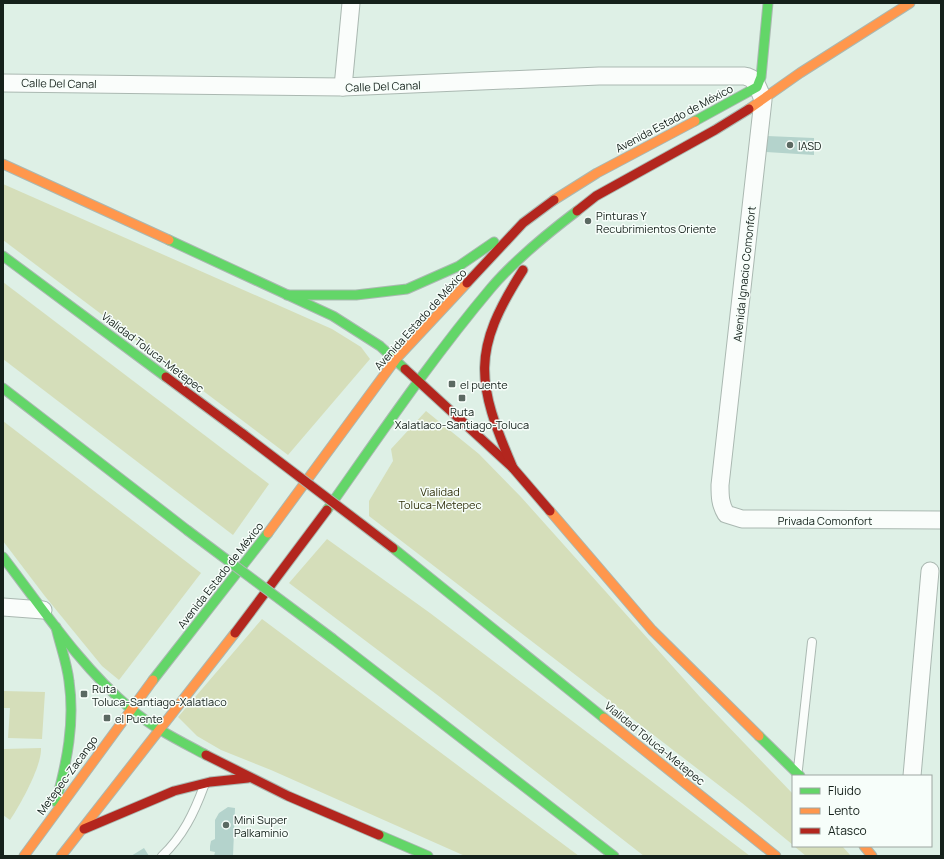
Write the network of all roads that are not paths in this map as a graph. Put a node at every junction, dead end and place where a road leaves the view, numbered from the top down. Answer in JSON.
{"nodes":[{"id":1,"x":351,"y":3,"type":"edge"},
{"id":2,"x":768,"y":3,"type":"edge"},
{"id":3,"x":891,"y":3,"type":"edge"},
{"id":4,"x":910,"y":3,"type":"edge"},
{"id":5,"x":890,"y":16,"type":"junction"},
{"id":6,"x":763,"y":49,"type":"junction"},
{"id":7,"x":772,"y":65,"type":"dead end"},
{"id":8,"x":789,"y":72,"type":"dead end"},
{"id":9,"x":800,"y":73,"type":"junction"},
{"id":10,"x":3,"y":83,"type":"edge"},
{"id":11,"x":343,"y":87,"type":"junction"},
{"id":12,"x":760,"y":93,"type":"junction"},
{"id":13,"x":3,"y":164,"type":"edge"},
{"id":14,"x":523,"y":222,"type":"junction"},
{"id":15,"x":549,"y":232,"type":"junction"},
{"id":16,"x":3,"y":256,"type":"edge"},
{"id":17,"x":282,"y":294,"type":"junction"},
{"id":18,"x":396,"y":359,"type":"junction"},
{"id":19,"x":419,"y":380,"type":"junction"},
{"id":20,"x":3,"y":388,"type":"edge"},
{"id":21,"x":513,"y":468,"type":"junction"},
{"id":22,"x":720,"y":500,"type":"joint"},
{"id":23,"x":941,"y":520,"type":"edge"},
{"id":24,"x":3,"y":557,"type":"edge"},
{"id":25,"x":930,"y":571,"type":"dead end"},
{"id":26,"x":3,"y":607,"type":"edge"},
{"id":27,"x":43,"y":610,"type":"junction"},
{"id":28,"x":56,"y":626,"type":"junction"},
{"id":29,"x":812,"y":642,"type":"dead end"},
{"id":30,"x":131,"y":708,"type":"junction"},
{"id":31,"x":160,"y":730,"type":"junction"},
{"id":32,"x":798,"y":775,"type":"edge"},
{"id":33,"x":912,"y":775,"type":"edge"},
{"id":34,"x":248,"y":778,"type":"junction"},
{"id":35,"x":205,"y":783,"type":"junction"},
{"id":36,"x":52,"y":816,"type":"junction"},
{"id":37,"x":83,"y":830,"type":"junction"},
{"id":38,"x":865,"y":847,"type":"edge"},
{"id":39,"x":64,"y":855,"type":"edge"},
{"id":40,"x":24,"y":856,"type":"edge"},
{"id":41,"x":162,"y":856,"type":"edge"},
{"id":42,"x":428,"y":856,"type":"edge"},
{"id":43,"x":614,"y":856,"type":"edge"},
{"id":44,"x":776,"y":856,"type":"edge"},
{"id":45,"x":872,"y":856,"type":"edge"}],
"edges":[{"from":1,"to":11,"type":"street"},
{"from":2,"to":6,"type":"main road","name":"Avenida Ignacio Comonfort"},
{"from":3,"to":5,"type":"lane"},
{"from":4,"to":5,"type":"main road"},
{"from":5,"to":9,"type":"main road"},
{"from":6,"to":7,"type":"main road"},
{"from":6,"to":12,"type":"main road","name":"Avenida Ignacio Comonfort"},
{"from":8,"to":9,"type":"main road"},
{"from":9,"to":12,"type":"main road"},
{"from":10,"to":11,"type":"street","name":"Calle Del Canal"},
{"from":11,"to":12,"type":"street","name":"Calle Del Canal"},
{"from":12,"to":14,"type":"main road","name":"Avenida Estado de México"},
{"from":12,"to":15,"type":"main road"},
{"from":12,"to":22,"type":"street","name":"Avenida Ignacio Comonfort"},
{"from":13,"to":17,"type":"main road"},
{"from":14,"to":17,"type":"main road"},
{"from":14,"to":18,"type":"main road","name":"Avenida Estado de México"},
{"from":15,"to":19,"type":"main road"},
{"from":15,"to":21,"type":"main road"},
{"from":16,"to":44,"type":"main road","name":"Vialidad Toluca-Metepec","bridge":true},
{"from":17,"to":18,"type":"main road"},
{"from":18,"to":19,"type":"main road"},
{"from":18,"to":30,"type":"main road","name":"Avenida Estado de México"},
{"from":19,"to":21,"type":"main road"},
{"from":19,"to":31,"type":"main road"},
{"from":20,"to":43,"type":"main road","bridge":true},
{"from":21,"to":32,"type":"main road"},
{"from":22,"to":23,"type":"street","name":"Privada Comonfort"},
{"from":24,"to":27,"type":"main road"},
{"from":25,"to":33,"type":"street"},
{"from":26,"to":27,"type":"street"},
{"from":27,"to":28,"type":"main road"},
{"from":28,"to":30,"type":"main road"},
{"from":28,"to":36,"type":"main road"},
{"from":29,"to":32,"type":"lane"},
{"from":30,"to":31,"type":"main road"},
{"from":30,"to":36,"type":"main road","name":"Metepec-Zacango"},
{"from":31,"to":34,"type":"main road"},
{"from":31,"to":37,"type":"main road"},
{"from":34,"to":35,"type":"main road"},
{"from":34,"to":42,"type":"main road"},
{"from":35,"to":37,"type":"main road"},
{"from":35,"to":41,"type":"lane"},
{"from":36,"to":40,"type":"main road","name":"Metepec-Zacango"},
{"from":37,"to":39,"type":"main road"},
{"from":38,"to":45,"type":"main road"}]}
